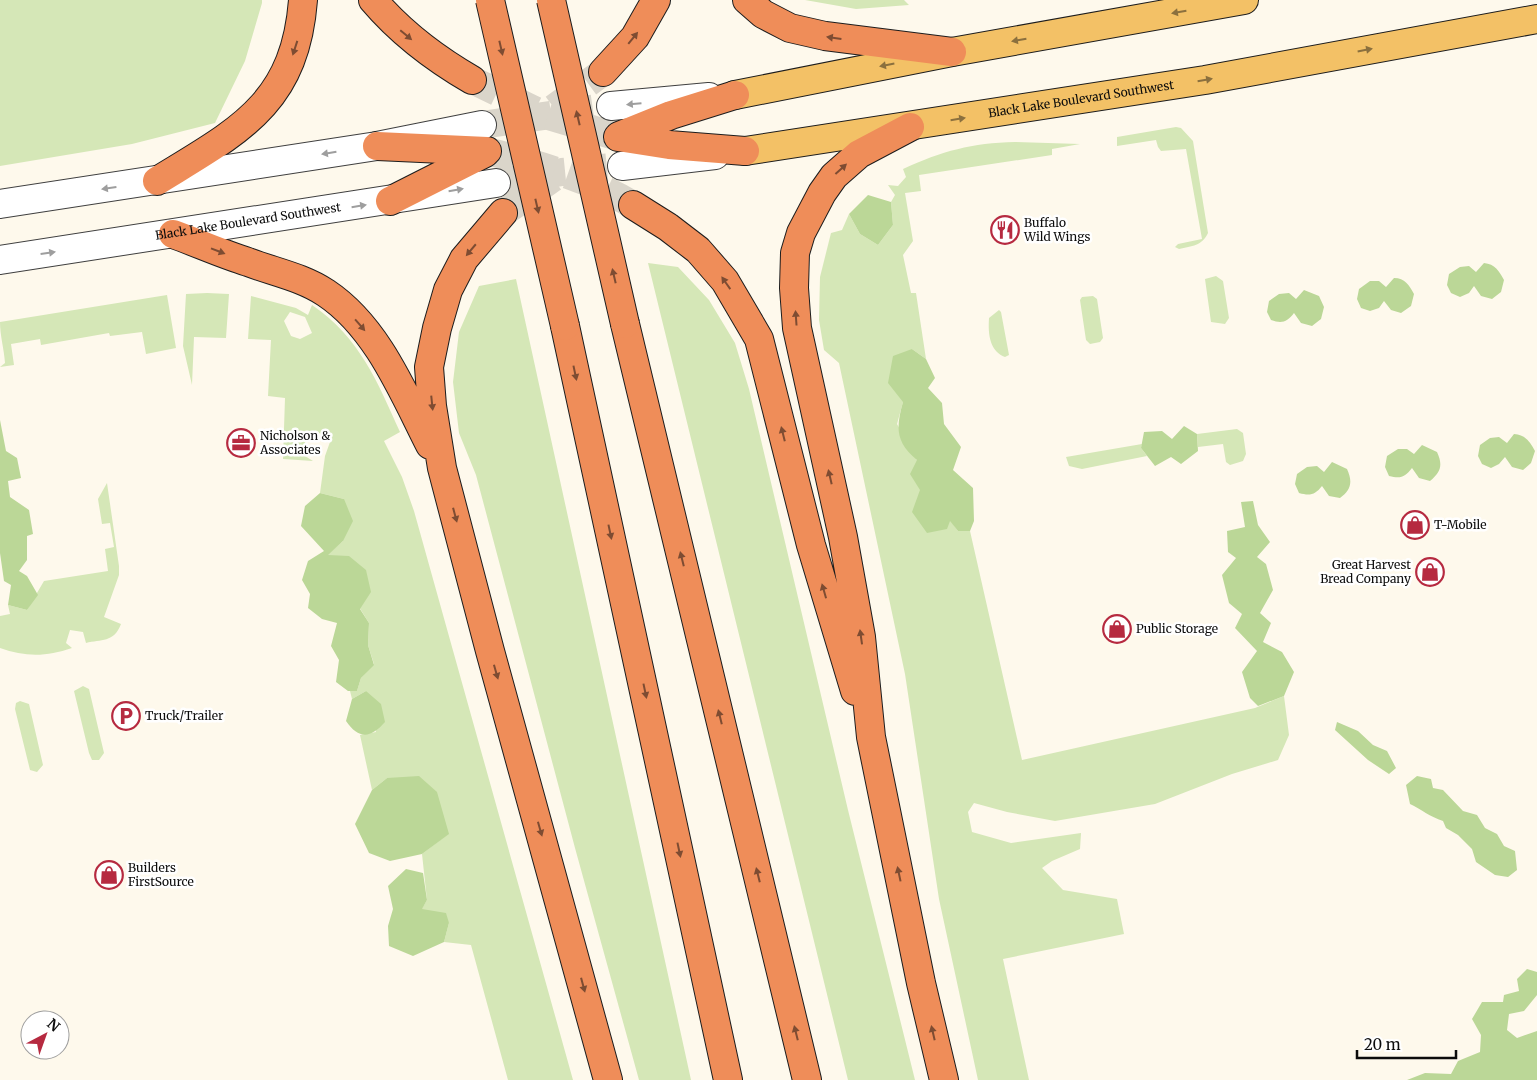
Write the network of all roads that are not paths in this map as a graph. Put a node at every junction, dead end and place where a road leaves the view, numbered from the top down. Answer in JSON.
{"nodes":[{"id":1,"x":303,"y":0,"type":"edge"},
{"id":2,"x":373,"y":0,"type":"edge"},
{"id":3,"x":490,"y":0,"type":"edge"},
{"id":4,"x":551,"y":0,"type":"edge"},
{"id":5,"x":656,"y":0,"type":"edge"},
{"id":6,"x":747,"y":0,"type":"edge"},
{"id":7,"x":1244,"y":0,"type":"edge"},
{"id":8,"x":1537,"y":19,"type":"edge"},
{"id":9,"x":952,"y":52,"type":"junction"},
{"id":10,"x":603,"y":72,"type":"tunnel mouth"},
{"id":11,"x":472,"y":80,"type":"tunnel mouth"},
{"id":12,"x":735,"y":95,"type":"junction"},
{"id":13,"x":611,"y":106,"type":"tunnel mouth"},
{"id":14,"x":482,"y":125,"type":"tunnel mouth"},
{"id":15,"x":910,"y":127,"type":"junction"},
{"id":16,"x":377,"y":146,"type":"junction"},
{"id":17,"x":745,"y":150,"type":"junction"},
{"id":18,"x":622,"y":166,"type":"tunnel mouth"},
{"id":19,"x":157,"y":181,"type":"junction"},
{"id":20,"x":496,"y":183,"type":"tunnel mouth"},
{"id":21,"x":390,"y":201,"type":"junction"},
{"id":22,"x":0,"y":204,"type":"edge"},
{"id":23,"x":633,"y":205,"type":"tunnel mouth"},
{"id":24,"x":503,"y":213,"type":"tunnel mouth"},
{"id":25,"x":173,"y":234,"type":"junction"},
{"id":26,"x":0,"y":260,"type":"edge"},
{"id":27,"x":442,"y":468,"type":"junction"},
{"id":28,"x":871,"y":737,"type":"junction"},
{"id":29,"x":608,"y":1080,"type":"edge"},
{"id":30,"x":728,"y":1080,"type":"edge"},
{"id":31,"x":808,"y":1080,"type":"edge"},
{"id":32,"x":944,"y":1080,"type":"edge"}],
"edges":[{"from":1,"to":19,"type":"highway","one_way":true},
{"from":2,"to":11,"type":"highway","one_way":true},
{"from":3,"to":30,"type":"highway","one_way":true,"bridge":true},
{"from":31,"to":4,"type":"highway","one_way":true,"bridge":true},
{"from":10,"to":5,"type":"highway","one_way":true},
{"from":9,"to":6,"type":"highway","one_way":true},
{"from":7,"to":9,"type":"main road","one_way":true},
{"from":15,"to":8,"type":"main road","name":"Black Lake Boulevard Southwest","one_way":true},
{"from":9,"to":12,"type":"main road","one_way":true},
{"from":12,"to":13,"type":"street","one_way":true},
{"from":12,"to":17,"type":"highway"},
{"from":14,"to":16,"type":"street"},
{"from":15,"to":17,"type":"main road","name":"Black Lake Boulevard Southwest"},
{"from":28,"to":15,"type":"highway","one_way":true},
{"from":16,"to":19,"type":"street","one_way":true},
{"from":16,"to":21,"type":"highway"},
{"from":17,"to":18,"type":"street","name":"Black Lake Boulevard Southwest"},
{"from":19,"to":22,"type":"street","one_way":true},
{"from":21,"to":20,"type":"street","name":"Black Lake Boulevard Southwest","one_way":true},
{"from":25,"to":21,"type":"street","name":"Black Lake Boulevard Southwest","one_way":true},
{"from":28,"to":23,"type":"highway","one_way":true},
{"from":24,"to":27,"type":"highway","one_way":true},
{"from":26,"to":25,"type":"street","name":"Black Lake Boulevard Southwest","one_way":true},
{"from":25,"to":27,"type":"highway","one_way":true},
{"from":27,"to":29,"type":"highway","one_way":true},
{"from":32,"to":28,"type":"highway","one_way":true}]}
